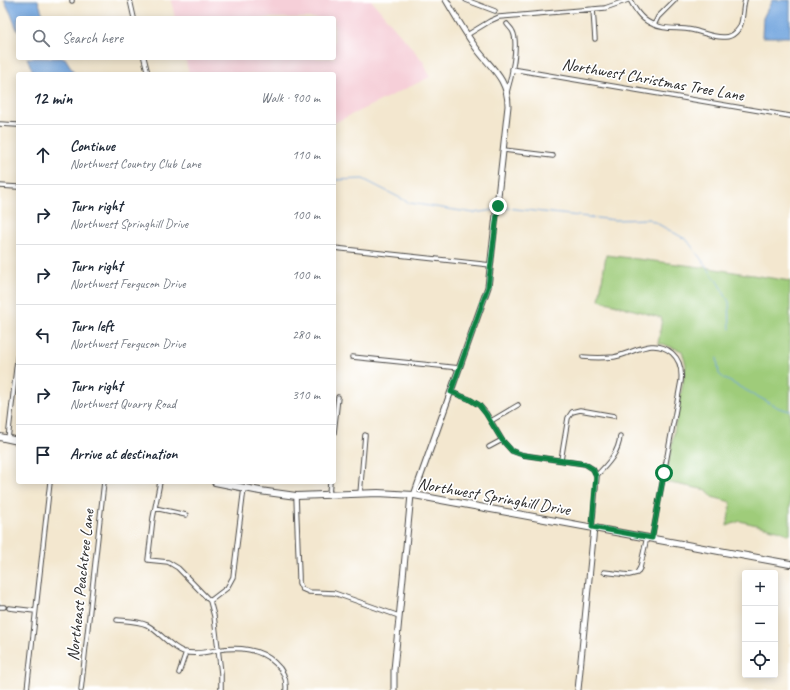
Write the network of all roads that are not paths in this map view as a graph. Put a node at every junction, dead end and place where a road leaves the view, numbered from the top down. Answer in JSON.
{"nodes":[{"id":1,"x":130,"y":0,"type":"edge"},
{"id":2,"x":446,"y":0,"type":"edge"},
{"id":3,"x":466,"y":0,"type":"edge"},
{"id":4,"x":629,"y":0,"type":"edge"},
{"id":5,"x":675,"y":0,"type":"edge"},
{"id":6,"x":745,"y":0,"type":"edge"},
{"id":7,"x":593,"y":9,"type":"junction"},
{"id":8,"x":495,"y":10,"type":"dead end"},
{"id":9,"x":134,"y":16,"type":"edge"},
{"id":10,"x":507,"y":24,"type":"dead end"},
{"id":11,"x":654,"y":25,"type":"junction"},
{"id":12,"x":467,"y":35,"type":"junction"},
{"id":13,"x":595,"y":39,"type":"dead end"},
{"id":14,"x":144,"y":60,"type":"edge"},
{"id":15,"x":512,"y":69,"type":"junction"},
{"id":16,"x":148,"y":72,"type":"edge"},
{"id":17,"x":507,"y":92,"type":"junction"},
{"id":18,"x":790,"y":116,"type":"edge"},
{"id":19,"x":0,"y":124,"type":"edge"},
{"id":20,"x":16,"y":125,"type":"edge"},
{"id":21,"x":504,"y":150,"type":"junction"},
{"id":22,"x":553,"y":156,"type":"dead end"},
{"id":23,"x":0,"y":186,"type":"edge"},
{"id":24,"x":16,"y":187,"type":"edge"},
{"id":25,"x":336,"y":248,"type":"edge"},
{"id":26,"x":491,"y":265,"type":"junction"},
{"id":27,"x":583,"y":356,"type":"dead end"},
{"id":28,"x":352,"y":357,"type":"dead end"},
{"id":29,"x":460,"y":368,"type":"junction"},
{"id":30,"x":16,"y":369,"type":"edge"},
{"id":31,"x":451,"y":392,"type":"junction"},
{"id":32,"x":338,"y":398,"type":"dead end"},
{"id":33,"x":518,"y":405,"type":"dead end"},
{"id":34,"x":336,"y":416,"type":"edge"},
{"id":35,"x":614,"y":416,"type":"dead end"},
{"id":36,"x":491,"y":422,"type":"junction"},
{"id":37,"x":365,"y":435,"type":"dead end"},
{"id":38,"x":620,"y":436,"type":"dead end"},
{"id":39,"x":0,"y":437,"type":"edge"},
{"id":40,"x":8,"y":439,"type":"junction"},
{"id":41,"x":502,"y":440,"type":"junction"},
{"id":42,"x":16,"y":441,"type":"edge"},
{"id":43,"x":489,"y":448,"type":"dead end"},
{"id":44,"x":561,"y":460,"type":"junction"},
{"id":45,"x":596,"y":476,"type":"junction"},
{"id":46,"x":50,"y":484,"type":"edge"},
{"id":47,"x":104,"y":484,"type":"edge"},
{"id":48,"x":160,"y":484,"type":"edge"},
{"id":49,"x":225,"y":484,"type":"edge"},
{"id":50,"x":330,"y":484,"type":"edge"},
{"id":51,"x":244,"y":488,"type":"junction"},
{"id":52,"x":360,"y":494,"type":"junction"},
{"id":53,"x":412,"y":495,"type":"junction"},
{"id":54,"x":296,"y":496,"type":"junction"},
{"id":55,"x":329,"y":496,"type":"junction"},
{"id":56,"x":155,"y":508,"type":"junction"},
{"id":57,"x":186,"y":515,"type":"dead end"},
{"id":58,"x":593,"y":527,"type":"junction"},
{"id":59,"x":649,"y":538,"type":"junction"},
{"id":60,"x":790,"y":564,"type":"edge"},
{"id":61,"x":604,"y":572,"type":"dead end"},
{"id":62,"x":210,"y":601,"type":"junction"},
{"id":63,"x":9,"y":608,"type":"dead end"},
{"id":64,"x":35,"y":611,"type":"junction"},
{"id":65,"x":399,"y":616,"type":"junction"},
{"id":66,"x":117,"y":620,"type":"dead end"},
{"id":67,"x":218,"y":650,"type":"junction"},
{"id":68,"x":186,"y":652,"type":"junction"},
{"id":69,"x":179,"y":673,"type":"dead end"},
{"id":70,"x":27,"y":690,"type":"edge"},
{"id":71,"x":81,"y":690,"type":"edge"},
{"id":72,"x":221,"y":690,"type":"edge"},
{"id":73,"x":286,"y":690,"type":"edge"},
{"id":74,"x":394,"y":690,"type":"edge"},
{"id":75,"x":578,"y":690,"type":"edge"}],
"edges":[{"from":1,"to":9,"type":"street"},
{"from":2,"to":12,"type":"street"},
{"from":3,"to":8,"type":"street"},
{"from":4,"to":7,"type":"street"},
{"from":4,"to":11,"type":"street"},
{"from":5,"to":11,"type":"street"},
{"from":6,"to":11,"type":"street"},
{"from":7,"to":12,"type":"street"},
{"from":7,"to":13,"type":"street"},
{"from":10,"to":15,"type":"street"},
{"from":12,"to":17,"type":"street"},
{"from":14,"to":16,"type":"street"},
{"from":15,"to":17,"type":"street"},
{"from":15,"to":18,"type":"street","name":"Northwest Christmas Tree Lane"},
{"from":17,"to":21,"type":"street"},
{"from":19,"to":20,"type":"street"},
{"from":21,"to":22,"type":"street"},
{"from":21,"to":26,"type":"street"},
{"from":23,"to":24,"type":"street"},
{"from":25,"to":26,"type":"street"},
{"from":26,"to":29,"type":"street"},
{"from":27,"to":59,"type":"street"},
{"from":28,"to":29,"type":"street"},
{"from":29,"to":31,"type":"street"},
{"from":30,"to":40,"type":"street"},
{"from":31,"to":36,"type":"street"},
{"from":31,"to":53,"type":"street"},
{"from":32,"to":34,"type":"street"},
{"from":33,"to":36,"type":"street"},
{"from":35,"to":44,"type":"street"},
{"from":36,"to":41,"type":"street"},
{"from":37,"to":52,"type":"street"},
{"from":38,"to":45,"type":"street"},
{"from":39,"to":40,"type":"main road"},
{"from":40,"to":42,"type":"main road"},
{"from":41,"to":43,"type":"street"},
{"from":41,"to":44,"type":"street"},
{"from":44,"to":45,"type":"street"},
{"from":45,"to":58,"type":"street"},
{"from":46,"to":64,"type":"street"},
{"from":47,"to":71,"type":"street","name":"Northeast Peachtree Lane"},
{"from":48,"to":56,"type":"street"},
{"from":49,"to":51,"type":"main road","name":"Northwest Springhill Drive"},
{"from":50,"to":55,"type":"street"},
{"from":51,"to":54,"type":"main road","name":"Northwest Springhill Drive"},
{"from":51,"to":62,"type":"street"},
{"from":52,"to":53,"type":"main road","name":"Northwest Springhill Drive"},
{"from":52,"to":55,"type":"main road","name":"Northwest Springhill Drive"},
{"from":53,"to":58,"type":"main road","name":"Northwest Springhill Drive"},
{"from":53,"to":65,"type":"street"},
{"from":54,"to":55,"type":"main road","name":"Northwest Springhill Drive"},
{"from":54,"to":65,"type":"street"},
{"from":56,"to":57,"type":"street"},
{"from":56,"to":62,"type":"street"},
{"from":58,"to":59,"type":"main road","name":"Northwest Springhill Drive"},
{"from":58,"to":75,"type":"street"},
{"from":59,"to":60,"type":"main road","name":"Northwest Springhill Drive"},
{"from":59,"to":61,"type":"street"},
{"from":62,"to":67,"type":"street"},
{"from":63,"to":64,"type":"street"},
{"from":64,"to":70,"type":"street"},
{"from":65,"to":74,"type":"street"},
{"from":66,"to":68,"type":"street"},
{"from":67,"to":68,"type":"street"},
{"from":67,"to":72,"type":"street"},
{"from":67,"to":73,"type":"street"},
{"from":68,"to":69,"type":"street"}]}
